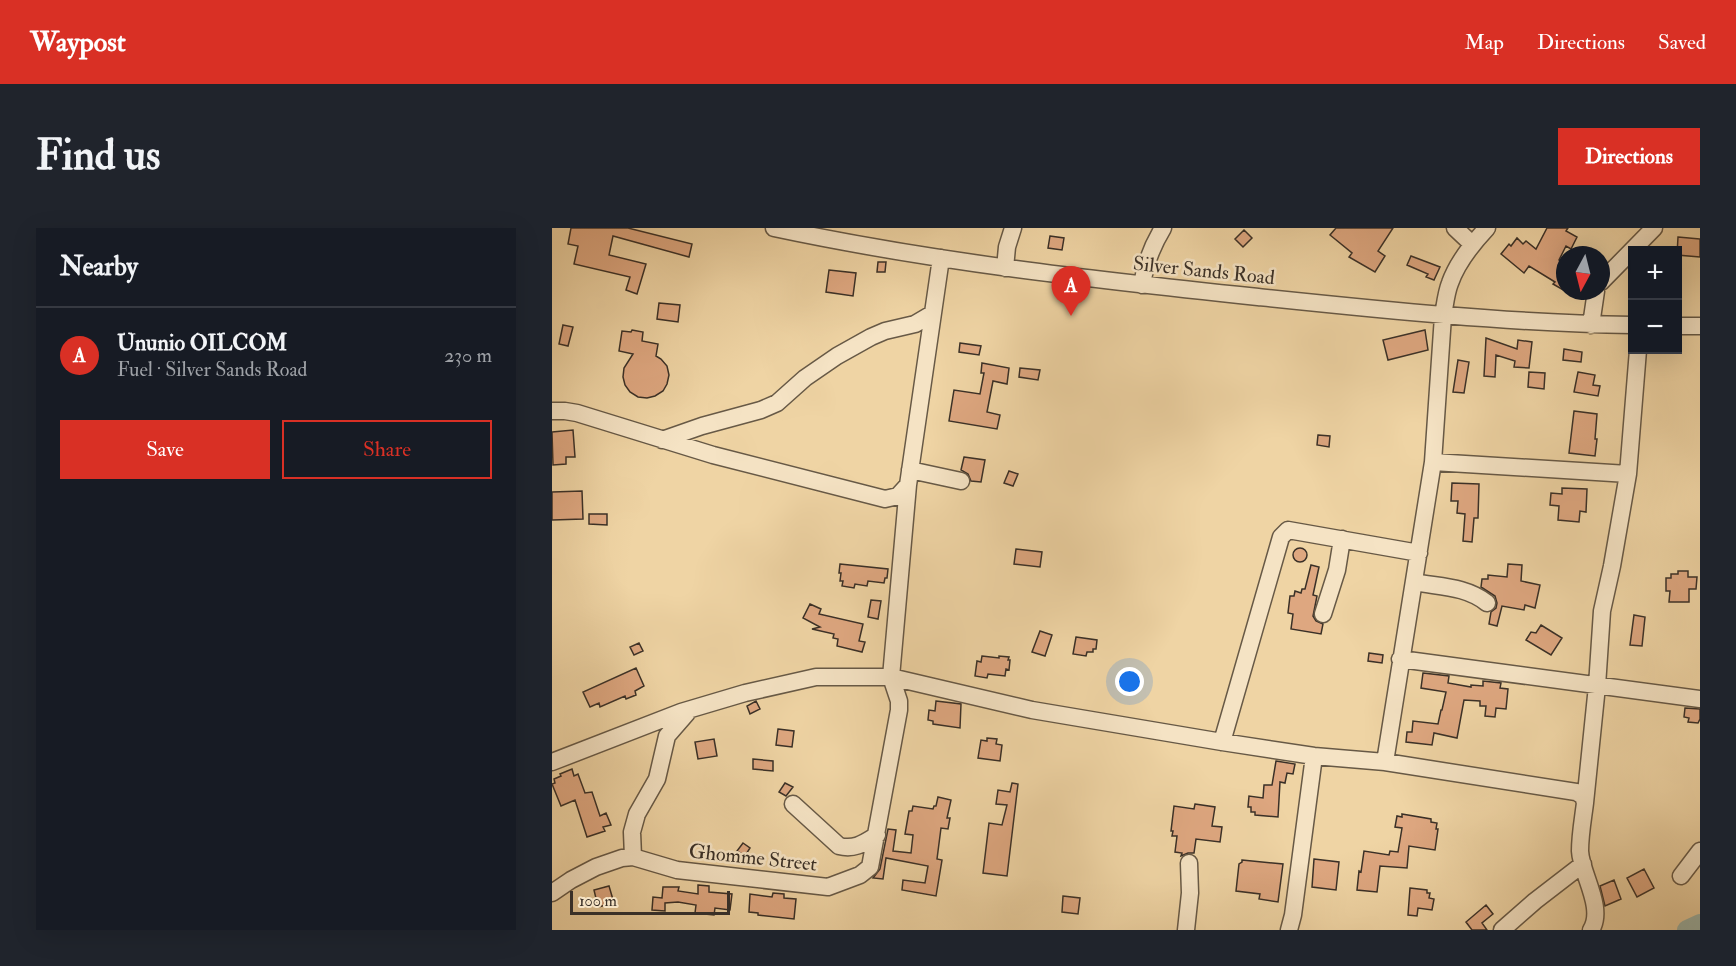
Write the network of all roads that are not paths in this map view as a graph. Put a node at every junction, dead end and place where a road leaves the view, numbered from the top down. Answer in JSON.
{"nodes":[{"id":1,"x":774,"y":228,"type":"edge"},
{"id":2,"x":1013,"y":228,"type":"edge"},
{"id":3,"x":1163,"y":228,"type":"edge"},
{"id":4,"x":1455,"y":228,"type":"edge"},
{"id":5,"x":1487,"y":228,"type":"edge"},
{"id":6,"x":1654,"y":228,"type":"edge"},
{"id":7,"x":1472,"y":244,"type":"junction"},
{"id":8,"x":941,"y":258,"type":"junction"},
{"id":9,"x":1005,"y":268,"type":"junction"},
{"id":10,"x":1610,"y":273,"type":"edge"},
{"id":11,"x":1142,"y":285,"type":"junction"},
{"id":12,"x":1595,"y":300,"type":"edge"},
{"id":13,"x":932,"y":314,"type":"junction"},
{"id":14,"x":1443,"y":316,"type":"junction"},
{"id":15,"x":1591,"y":325,"type":"junction"},
{"id":16,"x":1628,"y":325,"type":"edge"},
{"id":17,"x":1682,"y":326,"type":"edge"},
{"id":18,"x":1700,"y":326,"type":"edge"},
{"id":19,"x":1638,"y":354,"type":"edge"},
{"id":20,"x":552,"y":411,"type":"edge"},
{"id":21,"x":662,"y":440,"type":"junction"},
{"id":22,"x":1433,"y":462,"type":"junction"},
{"id":23,"x":1628,"y":474,"type":"junction"},
{"id":24,"x":909,"y":477,"type":"junction"},
{"id":25,"x":961,"y":481,"type":"dead end"},
{"id":26,"x":1342,"y":539,"type":"junction"},
{"id":27,"x":1419,"y":553,"type":"junction"},
{"id":28,"x":1414,"y":582,"type":"junction"},
{"id":29,"x":1487,"y":603,"type":"dead end"},
{"id":30,"x":1323,"y":614,"type":"dead end"},
{"id":31,"x":1400,"y":659,"type":"junction"},
{"id":32,"x":891,"y":678,"type":"junction"},
{"id":33,"x":1597,"y":686,"type":"junction"},
{"id":34,"x":1700,"y":699,"type":"edge"},
{"id":35,"x":690,"y":710,"type":"junction"},
{"id":36,"x":1222,"y":742,"type":"junction"},
{"id":37,"x":1314,"y":756,"type":"junction"},
{"id":38,"x":552,"y":762,"type":"edge"},
{"id":39,"x":1384,"y":762,"type":"junction"},
{"id":40,"x":1585,"y":803,"type":"junction"},
{"id":41,"x":793,"y":804,"type":"dead end"},
{"id":42,"x":877,"y":835,"type":"junction"},
{"id":43,"x":1700,"y":851,"type":"edge"},
{"id":44,"x":633,"y":857,"type":"junction"},
{"id":45,"x":1189,"y":863,"type":"dead end"},
{"id":46,"x":1583,"y":864,"type":"junction"},
{"id":47,"x":1681,"y":876,"type":"dead end"},
{"id":48,"x":552,"y":893,"type":"edge"},
{"id":49,"x":1186,"y":930,"type":"edge"},
{"id":50,"x":1289,"y":930,"type":"edge"},
{"id":51,"x":1502,"y":930,"type":"edge"},
{"id":52,"x":1591,"y":930,"type":"edge"}],
"edges":[{"from":1,"to":8,"type":"street","name":"Silver Sands Road"},
{"from":2,"to":9,"type":"street"},
{"from":3,"to":11,"type":"street"},
{"from":4,"to":7,"type":"street"},
{"from":5,"to":7,"type":"street"},
{"from":6,"to":10,"type":"street"},
{"from":7,"to":14,"type":"street"},
{"from":8,"to":9,"type":"street","name":"Silver Sands Road"},
{"from":8,"to":13,"type":"street","name":"Ghomme Street"},
{"from":9,"to":11,"type":"street","name":"Silver Sands Road"},
{"from":11,"to":14,"type":"street","name":"Silver Sands Road"},
{"from":12,"to":15,"type":"street"},
{"from":13,"to":21,"type":"street"},
{"from":13,"to":24,"type":"street","name":"Ghomme Street"},
{"from":14,"to":15,"type":"street","name":"Silver Sands Road"},
{"from":14,"to":22,"type":"street"},
{"from":15,"to":16,"type":"street","name":"Silver Sands Road"},
{"from":17,"to":18,"type":"street"},
{"from":19,"to":23,"type":"street"},
{"from":20,"to":21,"type":"street"},
{"from":21,"to":24,"type":"street"},
{"from":22,"to":23,"type":"street"},
{"from":22,"to":27,"type":"street"},
{"from":23,"to":33,"type":"street"},
{"from":24,"to":25,"type":"street"},
{"from":24,"to":32,"type":"street","name":"Ghomme Street"},
{"from":26,"to":27,"type":"street"},
{"from":26,"to":30,"type":"street"},
{"from":26,"to":36,"type":"street"},
{"from":27,"to":28,"type":"street"},
{"from":28,"to":29,"type":"street"},
{"from":28,"to":31,"type":"street"},
{"from":31,"to":33,"type":"street"},
{"from":31,"to":39,"type":"street"},
{"from":32,"to":35,"type":"street"},
{"from":32,"to":36,"type":"street"},
{"from":32,"to":42,"type":"street","name":"Ghomme Street"},
{"from":33,"to":34,"type":"street"},
{"from":33,"to":40,"type":"street"},
{"from":35,"to":38,"type":"street"},
{"from":35,"to":44,"type":"street"},
{"from":36,"to":37,"type":"street"},
{"from":37,"to":39,"type":"street"},
{"from":37,"to":50,"type":"street"},
{"from":39,"to":40,"type":"street"},
{"from":40,"to":46,"type":"street"},
{"from":41,"to":42,"type":"street"},
{"from":42,"to":44,"type":"street","name":"Ghomme Street"},
{"from":43,"to":47,"type":"street"},
{"from":44,"to":48,"type":"street"},
{"from":45,"to":49,"type":"street"},
{"from":46,"to":51,"type":"street"},
{"from":46,"to":52,"type":"street"}]}
